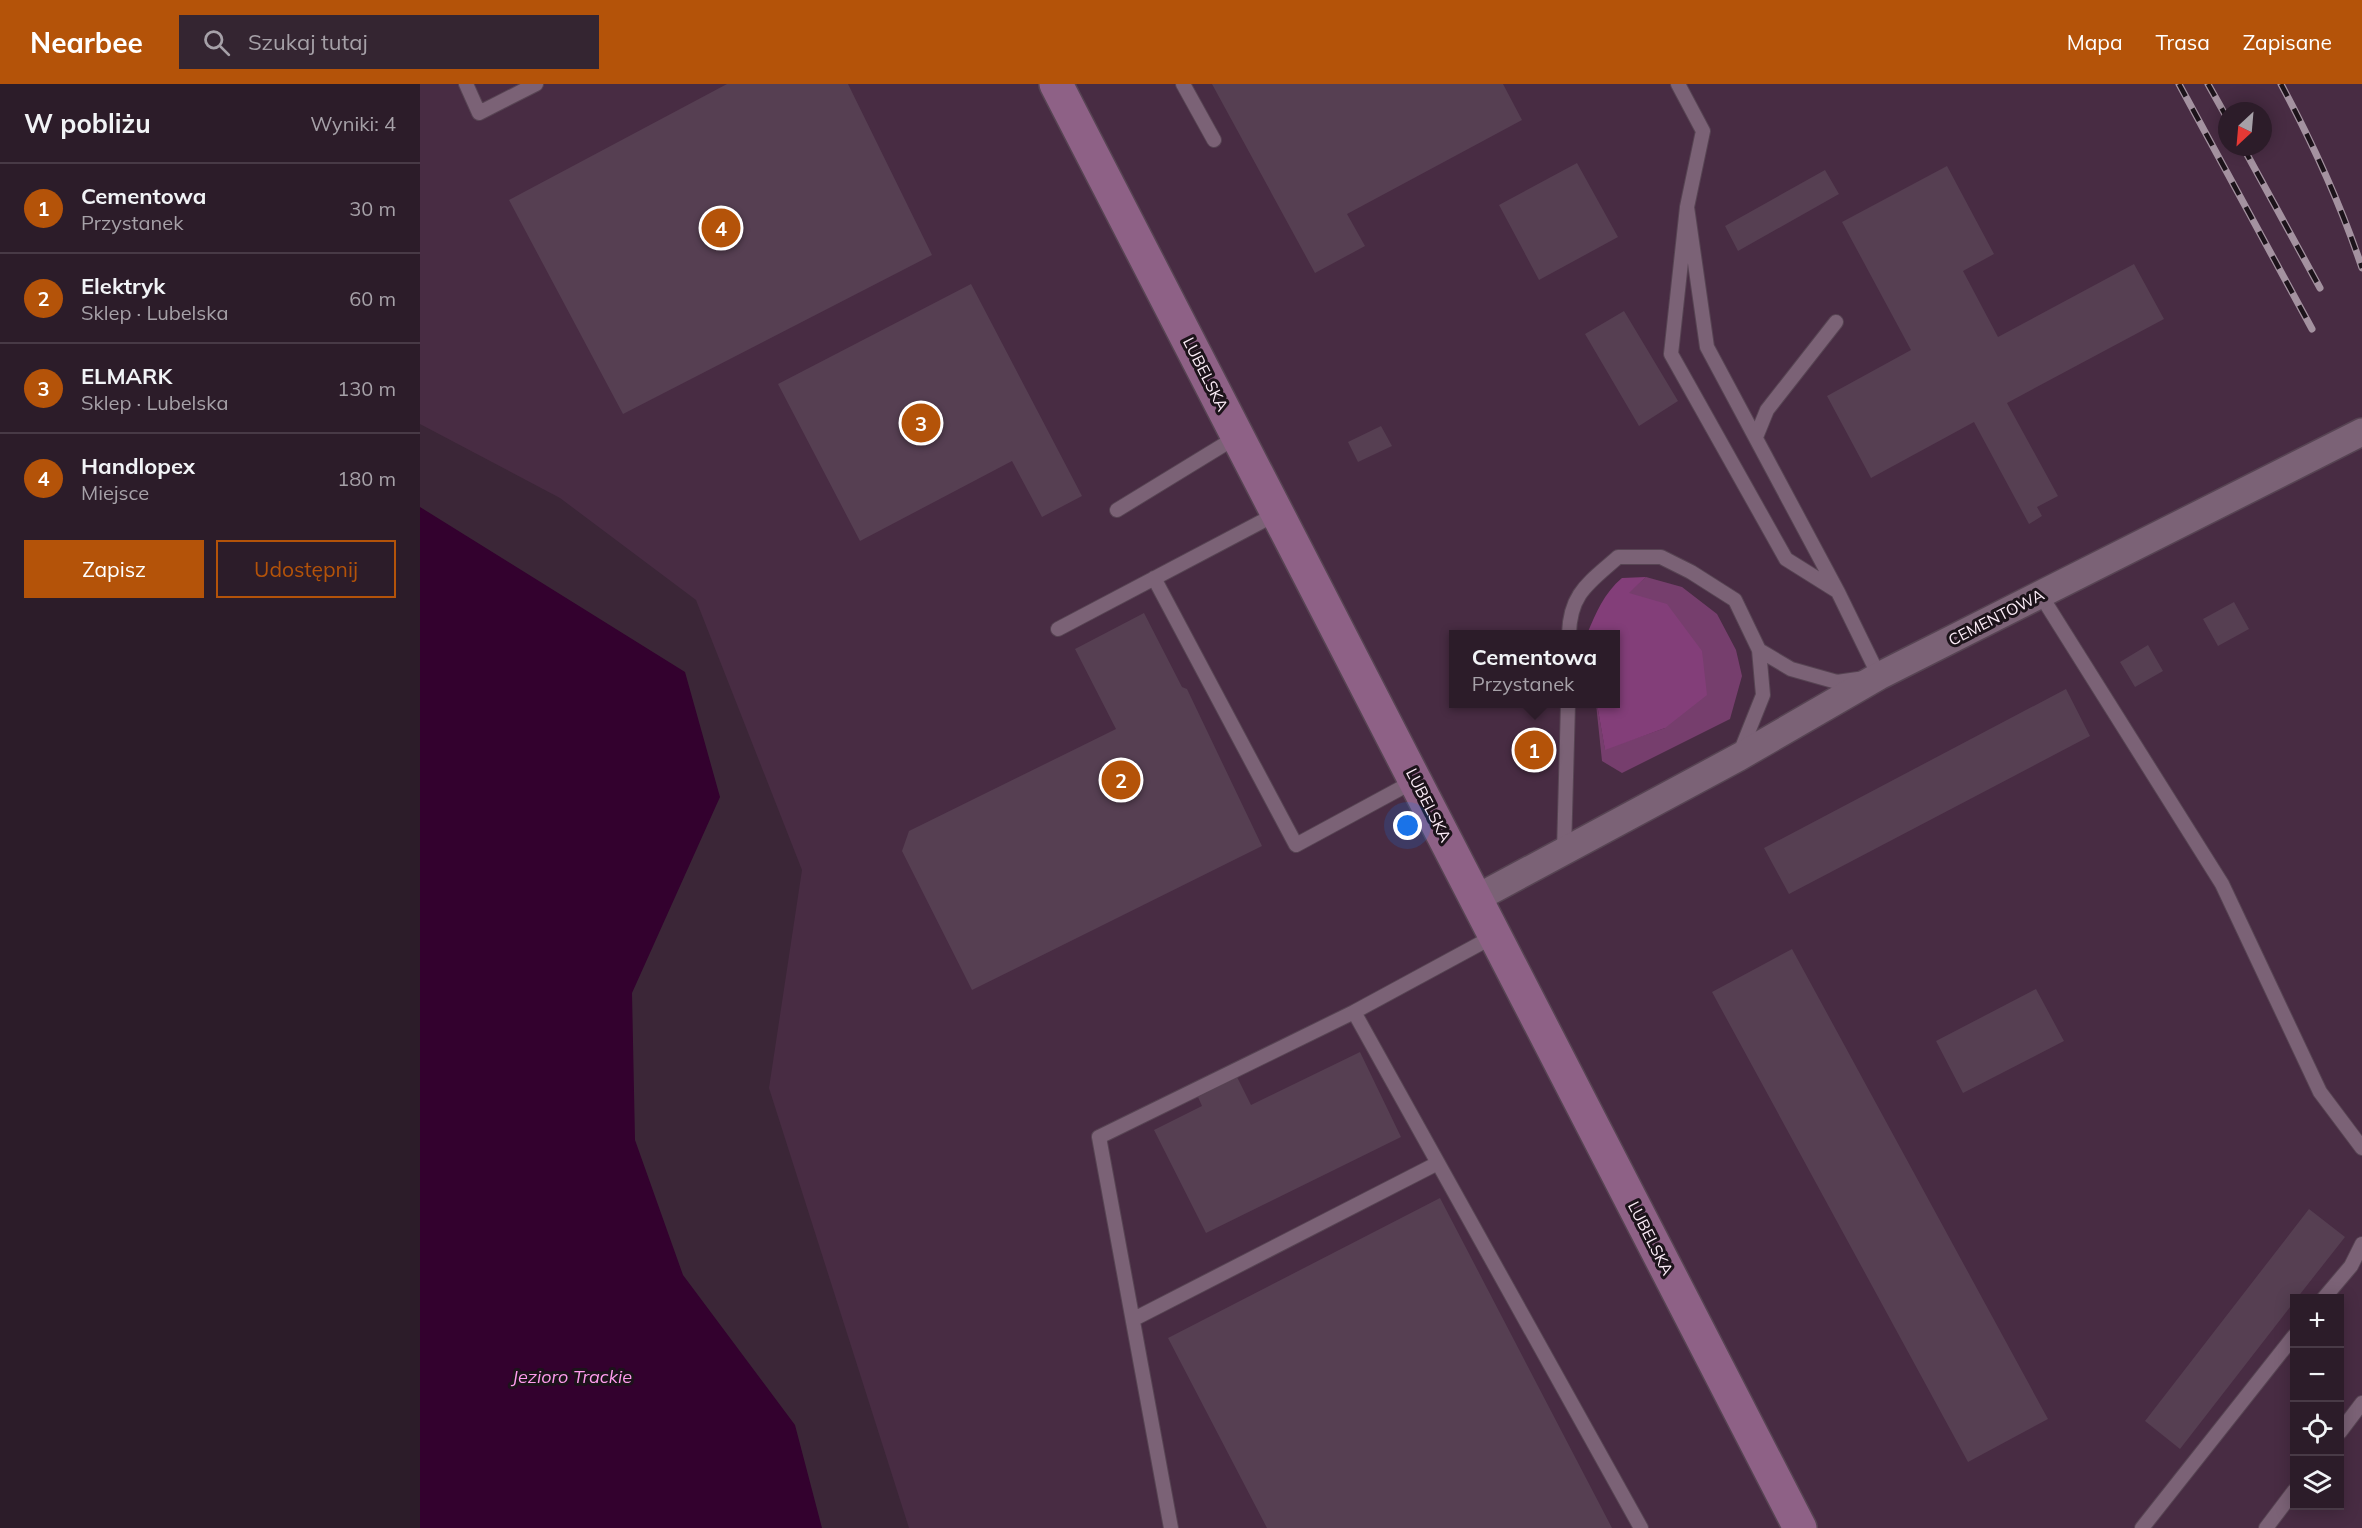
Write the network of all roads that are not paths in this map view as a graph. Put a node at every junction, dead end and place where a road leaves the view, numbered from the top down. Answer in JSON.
{"nodes":[{"id":1,"x":466,"y":84,"type":"edge"},
{"id":2,"x":536,"y":84,"type":"edge"},
{"id":3,"x":1056,"y":84,"type":"edge"},
{"id":4,"x":1183,"y":84,"type":"edge"},
{"id":5,"x":1678,"y":84,"type":"edge"},
{"id":6,"x":1214,"y":140,"type":"dead end"},
{"id":7,"x":1687,"y":207,"type":"junction"},
{"id":8,"x":1836,"y":322,"type":"dead end"},
{"id":9,"x":2362,"y":432,"type":"edge"},
{"id":10,"x":1239,"y":436,"type":"junction"},
{"id":11,"x":1756,"y":437,"type":"junction"},
{"id":12,"x":1117,"y":510,"type":"dead end"},
{"id":13,"x":1278,"y":513,"type":"junction"},
{"id":14,"x":1154,"y":578,"type":"junction"},
{"id":15,"x":1838,"y":592,"type":"junction"},
{"id":16,"x":2040,"y":594,"type":"junction"},
{"id":17,"x":1059,"y":629,"type":"dead end"},
{"id":18,"x":1569,"y":630,"type":"edge"},
{"id":19,"x":1759,"y":650,"type":"junction"},
{"id":20,"x":1879,"y":676,"type":"junction"},
{"id":21,"x":1568,"y":708,"type":"edge"},
{"id":22,"x":1738,"y":757,"type":"junction"},
{"id":23,"x":1416,"y":780,"type":"junction"},
{"id":24,"x":1564,"y":851,"type":"junction"},
{"id":25,"x":1477,"y":898,"type":"junction"},
{"id":26,"x":1496,"y":935,"type":"junction"},
{"id":27,"x":1354,"y":1012,"type":"junction"},
{"id":28,"x":2362,"y":1149,"type":"edge"},
{"id":29,"x":1438,"y":1163,"type":"junction"},
{"id":30,"x":2362,"y":1244,"type":"edge"},
{"id":31,"x":2328,"y":1294,"type":"edge"},
{"id":32,"x":1134,"y":1319,"type":"junction"},
{"id":33,"x":2290,"y":1342,"type":"edge"},
{"id":34,"x":2362,"y":1403,"type":"edge"},
{"id":35,"x":2344,"y":1427,"type":"edge"},
{"id":36,"x":2290,"y":1498,"type":"edge"},
{"id":37,"x":2270,"y":1527,"type":"edge"},
{"id":38,"x":1171,"y":1528,"type":"edge"},
{"id":39,"x":1641,"y":1528,"type":"edge"},
{"id":40,"x":1800,"y":1528,"type":"edge"},
{"id":41,"x":2142,"y":1528,"type":"edge"}],
"edges":[{"from":1,"to":2,"type":"lane"},
{"from":3,"to":10,"type":"street","name":"LUBELSKA"},
{"from":4,"to":6,"type":"lane"},
{"from":5,"to":7,"type":"lane"},
{"from":7,"to":11,"type":"lane"},
{"from":7,"to":15,"type":"lane"},
{"from":8,"to":11,"type":"lane"},
{"from":9,"to":16,"type":"street","name":"CEMENTOWA"},
{"from":10,"to":12,"type":"lane"},
{"from":10,"to":13,"type":"street","name":"LUBELSKA"},
{"from":11,"to":15,"type":"lane"},
{"from":13,"to":14,"type":"lane"},
{"from":13,"to":23,"type":"street","name":"LUBELSKA"},
{"from":14,"to":17,"type":"lane"},
{"from":14,"to":23,"type":"lane"},
{"from":15,"to":20,"type":"lane"},
{"from":16,"to":20,"type":"street","name":"CEMENTOWA"},
{"from":16,"to":28,"type":"lane"},
{"from":18,"to":19,"type":"lane"},
{"from":19,"to":20,"type":"lane"},
{"from":19,"to":22,"type":"lane"},
{"from":20,"to":22,"type":"street","name":"CEMENTOWA"},
{"from":21,"to":24,"type":"lane"},
{"from":22,"to":24,"type":"street","name":"CEMENTOWA"},
{"from":23,"to":25,"type":"street","name":"LUBELSKA"},
{"from":24,"to":25,"type":"street","name":"CEMENTOWA"},
{"from":25,"to":26,"type":"street","name":"LUBELSKA"},
{"from":26,"to":27,"type":"lane"},
{"from":26,"to":40,"type":"street","name":"LUBELSKA"},
{"from":27,"to":29,"type":"lane"},
{"from":27,"to":32,"type":"lane"},
{"from":29,"to":32,"type":"lane"},
{"from":29,"to":39,"type":"lane"},
{"from":30,"to":31,"type":"lane"},
{"from":32,"to":38,"type":"lane"},
{"from":33,"to":41,"type":"lane"},
{"from":34,"to":35,"type":"lane"},
{"from":36,"to":37,"type":"lane"}]}
